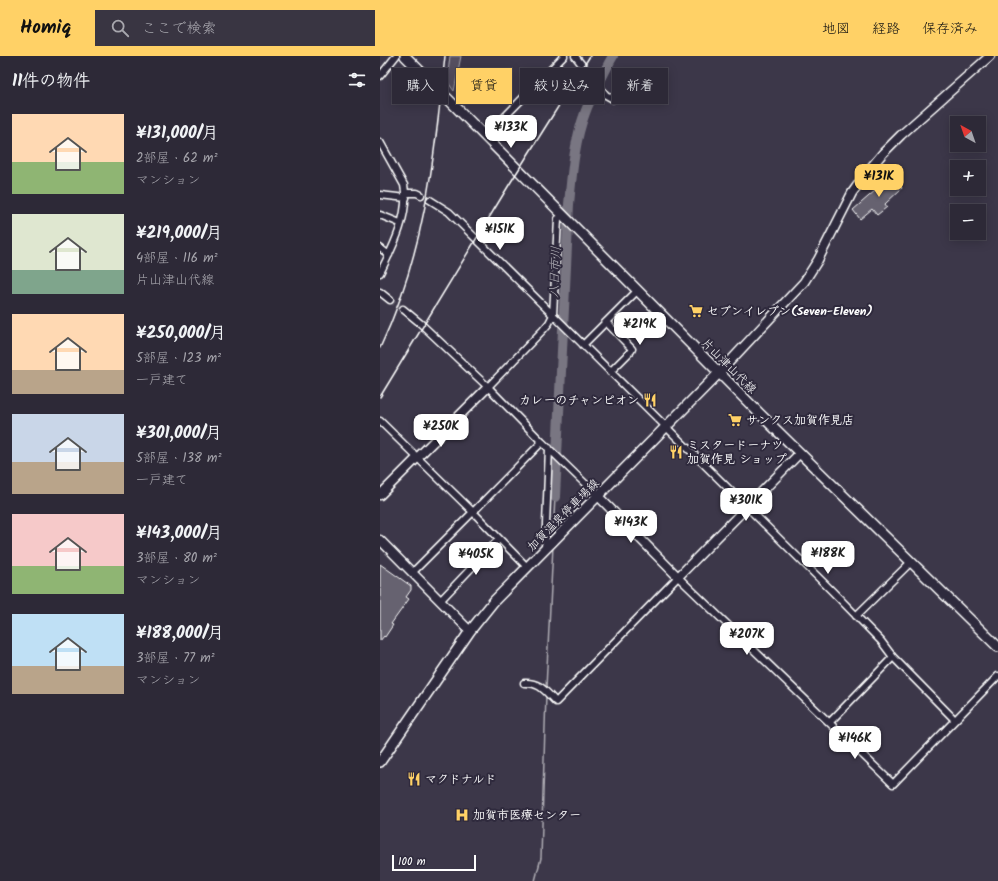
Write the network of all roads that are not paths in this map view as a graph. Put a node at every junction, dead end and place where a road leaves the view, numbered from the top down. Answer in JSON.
{"nodes":[{"id":1,"x":396,"y":56,"type":"edge"},
{"id":2,"x":405,"y":56,"type":"edge"},
{"id":3,"x":564,"y":56,"type":"edge"},
{"id":4,"x":575,"y":56,"type":"edge"},
{"id":5,"x":990,"y":56,"type":"edge"},
{"id":6,"x":417,"y":68,"type":"edge"},
{"id":7,"x":380,"y":76,"type":"edge"},
{"id":8,"x":612,"y":98,"type":"edge"},
{"id":9,"x":448,"y":99,"type":"tunnel mouth"},
{"id":10,"x":485,"y":137,"type":"junction"},
{"id":11,"x":380,"y":142,"type":"edge"},
{"id":12,"x":380,"y":195,"type":"edge"},
{"id":13,"x":406,"y":195,"type":"junction"},
{"id":14,"x":422,"y":195,"type":"dead end"},
{"id":15,"x":430,"y":200,"type":"dead end"},
{"id":16,"x":380,"y":215,"type":"edge"},
{"id":17,"x":560,"y":216,"type":"junction"},
{"id":18,"x":400,"y":223,"type":"junction"},
{"id":19,"x":380,"y":248,"type":"edge"},
{"id":20,"x":389,"y":255,"type":"junction"},
{"id":21,"x":380,"y":273,"type":"edge"},
{"id":22,"x":637,"y":291,"type":"junction"},
{"id":23,"x":380,"y":292,"type":"edge"},
{"id":24,"x":390,"y":300,"type":"tunnel mouth"},
{"id":25,"x":403,"y":309,"type":"tunnel mouth"},
{"id":26,"x":554,"y":316,"type":"junction"},
{"id":27,"x":606,"y":322,"type":"junction"},
{"id":28,"x":583,"y":345,"type":"junction"},
{"id":29,"x":610,"y":372,"type":"junction"},
{"id":30,"x":720,"y":373,"type":"junction"},
{"id":31,"x":488,"y":387,"type":"junction"},
{"id":32,"x":380,"y":421,"type":"edge"},
{"id":33,"x":666,"y":427,"type":"junction"},
{"id":34,"x":542,"y":442,"type":"junction"},
{"id":35,"x":550,"y":449,"type":"junction"},
{"id":36,"x":800,"y":453,"type":"junction"},
{"id":37,"x":417,"y":458,"type":"junction"},
{"id":38,"x":380,"y":495,"type":"edge"},
{"id":39,"x":598,"y":496,"type":"junction"},
{"id":40,"x":747,"y":508,"type":"junction"},
{"id":41,"x":473,"y":512,"type":"junction"},
{"id":42,"x":500,"y":539,"type":"junction"},
{"id":43,"x":380,"y":540,"type":"edge"},
{"id":44,"x":546,"y":549,"type":"junction"},
{"id":45,"x":911,"y":562,"type":"junction"},
{"id":46,"x":528,"y":568,"type":"junction"},
{"id":47,"x":412,"y":573,"type":"junction"},
{"id":48,"x":678,"y":577,"type":"junction"},
{"id":49,"x":440,"y":601,"type":"junction"},
{"id":50,"x":856,"y":616,"type":"junction"},
{"id":51,"x":470,"y":631,"type":"junction"},
{"id":52,"x":998,"y":647,"type":"edge"},
{"id":53,"x":892,"y":658,"type":"junction"},
{"id":54,"x":998,"y":676,"type":"edge"},
{"id":55,"x":524,"y":683,"type":"dead end"},
{"id":56,"x":955,"y":720,"type":"junction"},
{"id":57,"x":830,"y":722,"type":"junction"},
{"id":58,"x":380,"y":762,"type":"edge"}],
"edges":[{"from":1,"to":7,"type":"street"},
{"from":2,"to":6,"type":"main road"},
{"from":3,"to":10,"type":"street"},
{"from":4,"to":8,"type":"street"},
{"from":5,"to":30,"type":"street"},
{"from":9,"to":10,"type":"main road","name":"片山津山代線"},
{"from":10,"to":17,"type":"main road","name":"片山津山代線"},
{"from":11,"to":13,"type":"street"},
{"from":12,"to":13,"type":"street"},
{"from":13,"to":14,"type":"street"},
{"from":13,"to":18,"type":"street"},
{"from":15,"to":26,"type":"street"},
{"from":16,"to":18,"type":"street"},
{"from":17,"to":22,"type":"main road","name":"片山津山代線"},
{"from":17,"to":26,"type":"street"},
{"from":18,"to":20,"type":"street"},
{"from":19,"to":20,"type":"street"},
{"from":20,"to":21,"type":"street"},
{"from":22,"to":27,"type":"street"},
{"from":22,"to":30,"type":"main road","name":"片山津山代線"},
{"from":23,"to":24,"type":"street"},
{"from":25,"to":31,"type":"street"},
{"from":26,"to":28,"type":"street"},
{"from":26,"to":31,"type":"street"},
{"from":27,"to":28,"type":"street"},
{"from":27,"to":29,"type":"street"},
{"from":28,"to":29,"type":"street"},
{"from":29,"to":33,"type":"street"},
{"from":30,"to":33,"type":"main road","name":"加賀温泉停車場線"},
{"from":30,"to":36,"type":"main road","name":"片山津山代線"},
{"from":31,"to":34,"type":"street"},
{"from":31,"to":37,"type":"street"},
{"from":32,"to":37,"type":"street"},
{"from":33,"to":39,"type":"main road","name":"加賀温泉停車場線"},
{"from":33,"to":40,"type":"street"},
{"from":34,"to":35,"type":"street"},
{"from":34,"to":41,"type":"street"},
{"from":35,"to":39,"type":"street"},
{"from":35,"to":44,"type":"street"},
{"from":36,"to":40,"type":"street"},
{"from":36,"to":45,"type":"main road","name":"片山津山代線"},
{"from":37,"to":38,"type":"street"},
{"from":37,"to":41,"type":"street"},
{"from":39,"to":44,"type":"main road","name":"加賀温泉停車場線"},
{"from":39,"to":48,"type":"street"},
{"from":40,"to":48,"type":"street"},
{"from":40,"to":50,"type":"street"},
{"from":41,"to":42,"type":"street"},
{"from":41,"to":47,"type":"street"},
{"from":42,"to":46,"type":"street"},
{"from":42,"to":49,"type":"street"},
{"from":43,"to":47,"type":"street"},
{"from":44,"to":46,"type":"main road","name":"加賀温泉停車場線"},
{"from":45,"to":50,"type":"street"},
{"from":45,"to":52,"type":"main road","name":"片山津山代線"},
{"from":46,"to":51,"type":"main road","name":"加賀温泉停車場線"},
{"from":47,"to":49,"type":"street"},
{"from":48,"to":55,"type":"street"},
{"from":48,"to":57,"type":"street"},
{"from":49,"to":51,"type":"street"},
{"from":50,"to":53,"type":"street"},
{"from":51,"to":58,"type":"main road","name":"加賀温泉停車場線"},
{"from":53,"to":56,"type":"street"},
{"from":53,"to":57,"type":"street"},
{"from":54,"to":56,"type":"street"},
{"from":56,"to":57,"type":"street"}]}
